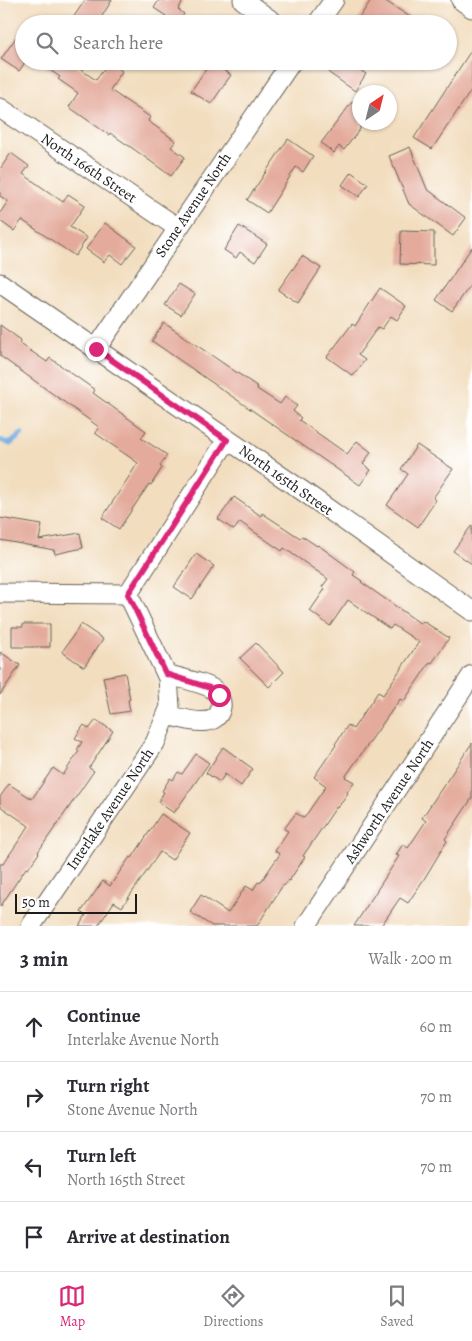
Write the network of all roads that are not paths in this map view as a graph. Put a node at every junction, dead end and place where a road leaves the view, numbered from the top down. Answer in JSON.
{"nodes":[{"id":1,"x":243,"y":0,"type":"edge"},
{"id":2,"x":334,"y":0,"type":"edge"},
{"id":3,"x":461,"y":0,"type":"edge"},
{"id":4,"x":472,"y":8,"type":"edge"},
{"id":5,"x":264,"y":15,"type":"edge"},
{"id":6,"x":323,"y":15,"type":"edge"},
{"id":7,"x":286,"y":70,"type":"edge"},
{"id":8,"x":0,"y":108,"type":"edge"},
{"id":9,"x":178,"y":228,"type":"junction"},
{"id":10,"x":0,"y":283,"type":"edge"},
{"id":11,"x":96,"y":349,"type":"junction"},
{"id":12,"x":227,"y":440,"type":"junction"},
{"id":13,"x":0,"y":593,"type":"edge"},
{"id":14,"x":128,"y":594,"type":"junction"},
{"id":15,"x":472,"y":611,"type":"edge"},
{"id":16,"x":166,"y":674,"type":"junction"},
{"id":17,"x":472,"y":675,"type":"edge"},
{"id":18,"x":167,"y":715,"type":"junction"},
{"id":19,"x":31,"y":926,"type":"edge"},
{"id":20,"x":306,"y":926,"type":"edge"}],
"edges":[{"from":1,"to":5,"type":"street"},
{"from":2,"to":6,"type":"street"},
{"from":3,"to":4,"type":"street"},
{"from":7,"to":9,"type":"street","name":"Stone Avenue North"},
{"from":8,"to":9,"type":"street","name":"North 166th Street"},
{"from":9,"to":11,"type":"street","name":"Stone Avenue North"},
{"from":10,"to":11,"type":"street","name":"North 165th Street"},
{"from":11,"to":12,"type":"street","name":"North 165th Street"},
{"from":12,"to":14,"type":"street"},
{"from":12,"to":15,"type":"street","name":"North 165th Street"},
{"from":13,"to":14,"type":"street"},
{"from":14,"to":16,"type":"street","name":"Interlake Avenue North"},
{"from":16,"to":18,"type":"street","name":"Interlake Avenue North"},
{"from":16,"to":18,"type":"street"},
{"from":17,"to":20,"type":"street","name":"Ashworth Avenue North"},
{"from":18,"to":19,"type":"street","name":"Interlake Avenue North"}]}
